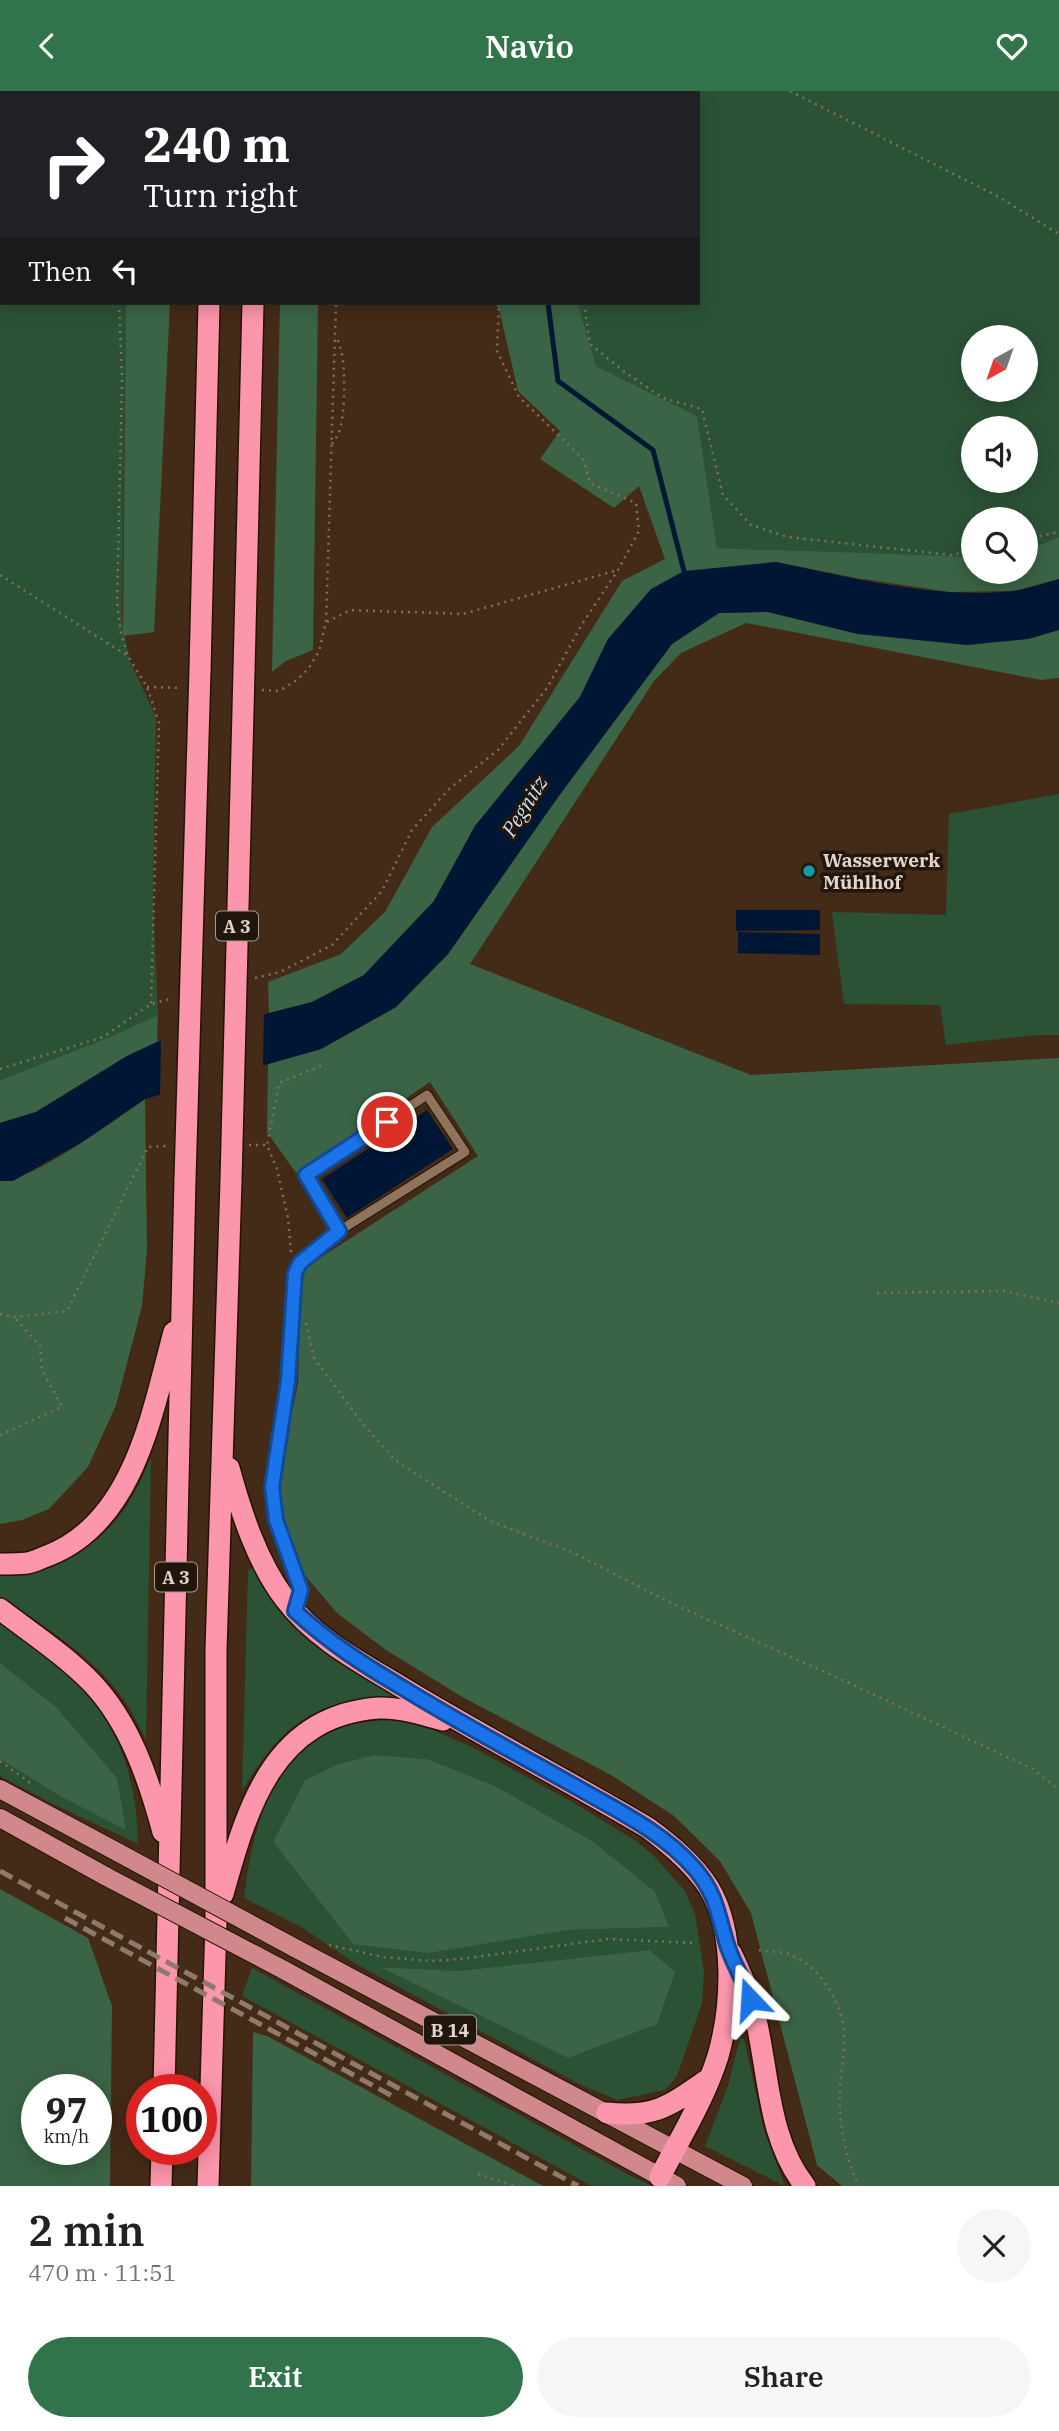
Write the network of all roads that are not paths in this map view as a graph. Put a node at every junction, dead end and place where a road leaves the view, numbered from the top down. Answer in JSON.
{"nodes":[{"id":1,"x":209,"y":305,"type":"edge"},
{"id":2,"x":253,"y":305,"type":"edge"},
{"id":3,"x":339,"y":1231,"type":"junction"},
{"id":4,"x":183,"y":1300,"type":"junction"},
{"id":5,"x":224,"y":1449,"type":"junction"},
{"id":6,"x":0,"y":1564,"type":"edge"},
{"id":7,"x":0,"y":1609,"type":"edge"},
{"id":8,"x":295,"y":1611,"type":"junction"},
{"id":9,"x":465,"y":1725,"type":"junction"},
{"id":10,"x":0,"y":1789,"type":"edge"},
{"id":11,"x":0,"y":1818,"type":"edge"},
{"id":12,"x":169,"y":1854,"type":"junction"},
{"id":13,"x":216,"y":1922,"type":"junction"},
{"id":14,"x":726,"y":1941,"type":"junction"},
{"id":15,"x":164,"y":2074,"type":"edge"},
{"id":16,"x":709,"y":2079,"type":"junction"},
{"id":17,"x":607,"y":2113,"type":"junction"},
{"id":18,"x":674,"y":2149,"type":"junction"},
{"id":19,"x":162,"y":2165,"type":"edge"},
{"id":20,"x":668,"y":2182,"type":"edge"},
{"id":21,"x":161,"y":2186,"type":"edge"},
{"id":22,"x":208,"y":2186,"type":"edge"},
{"id":23,"x":743,"y":2186,"type":"edge"},
{"id":24,"x":804,"y":2186,"type":"edge"}],
"edges":[{"from":1,"to":4,"type":"highway","number":"A 3","bridge":true},
{"from":2,"to":5,"type":"highway","number":"A 3","bridge":true},
{"from":3,"to":3,"type":"lane"},
{"from":3,"to":8,"type":"lane"},
{"from":4,"to":6,"type":"highway"},
{"from":4,"to":12,"type":"highway","number":"A 3"},
{"from":5,"to":8,"type":"highway"},
{"from":5,"to":13,"type":"highway","number":"A 3"},
{"from":7,"to":12,"type":"highway"},
{"from":8,"to":9,"type":"highway"},
{"from":9,"to":13,"type":"highway"},
{"from":9,"to":14,"type":"highway"},
{"from":10,"to":17,"type":"main road","number":"B 14","bridge":true},
{"from":11,"to":20,"type":"main road","number":"B 14","bridge":true},
{"from":12,"to":15,"type":"highway","number":"A 3"},
{"from":13,"to":22,"type":"highway","number":"A 3"},
{"from":14,"to":16,"type":"highway"},
{"from":14,"to":24,"type":"highway"},
{"from":16,"to":17,"type":"highway"},
{"from":16,"to":18,"type":"highway"},
{"from":17,"to":18,"type":"main road","number":"B 14"},
{"from":18,"to":20,"type":"highway"},
{"from":18,"to":23,"type":"main road","number":"B 14"},
{"from":19,"to":21,"type":"highway"}]}
